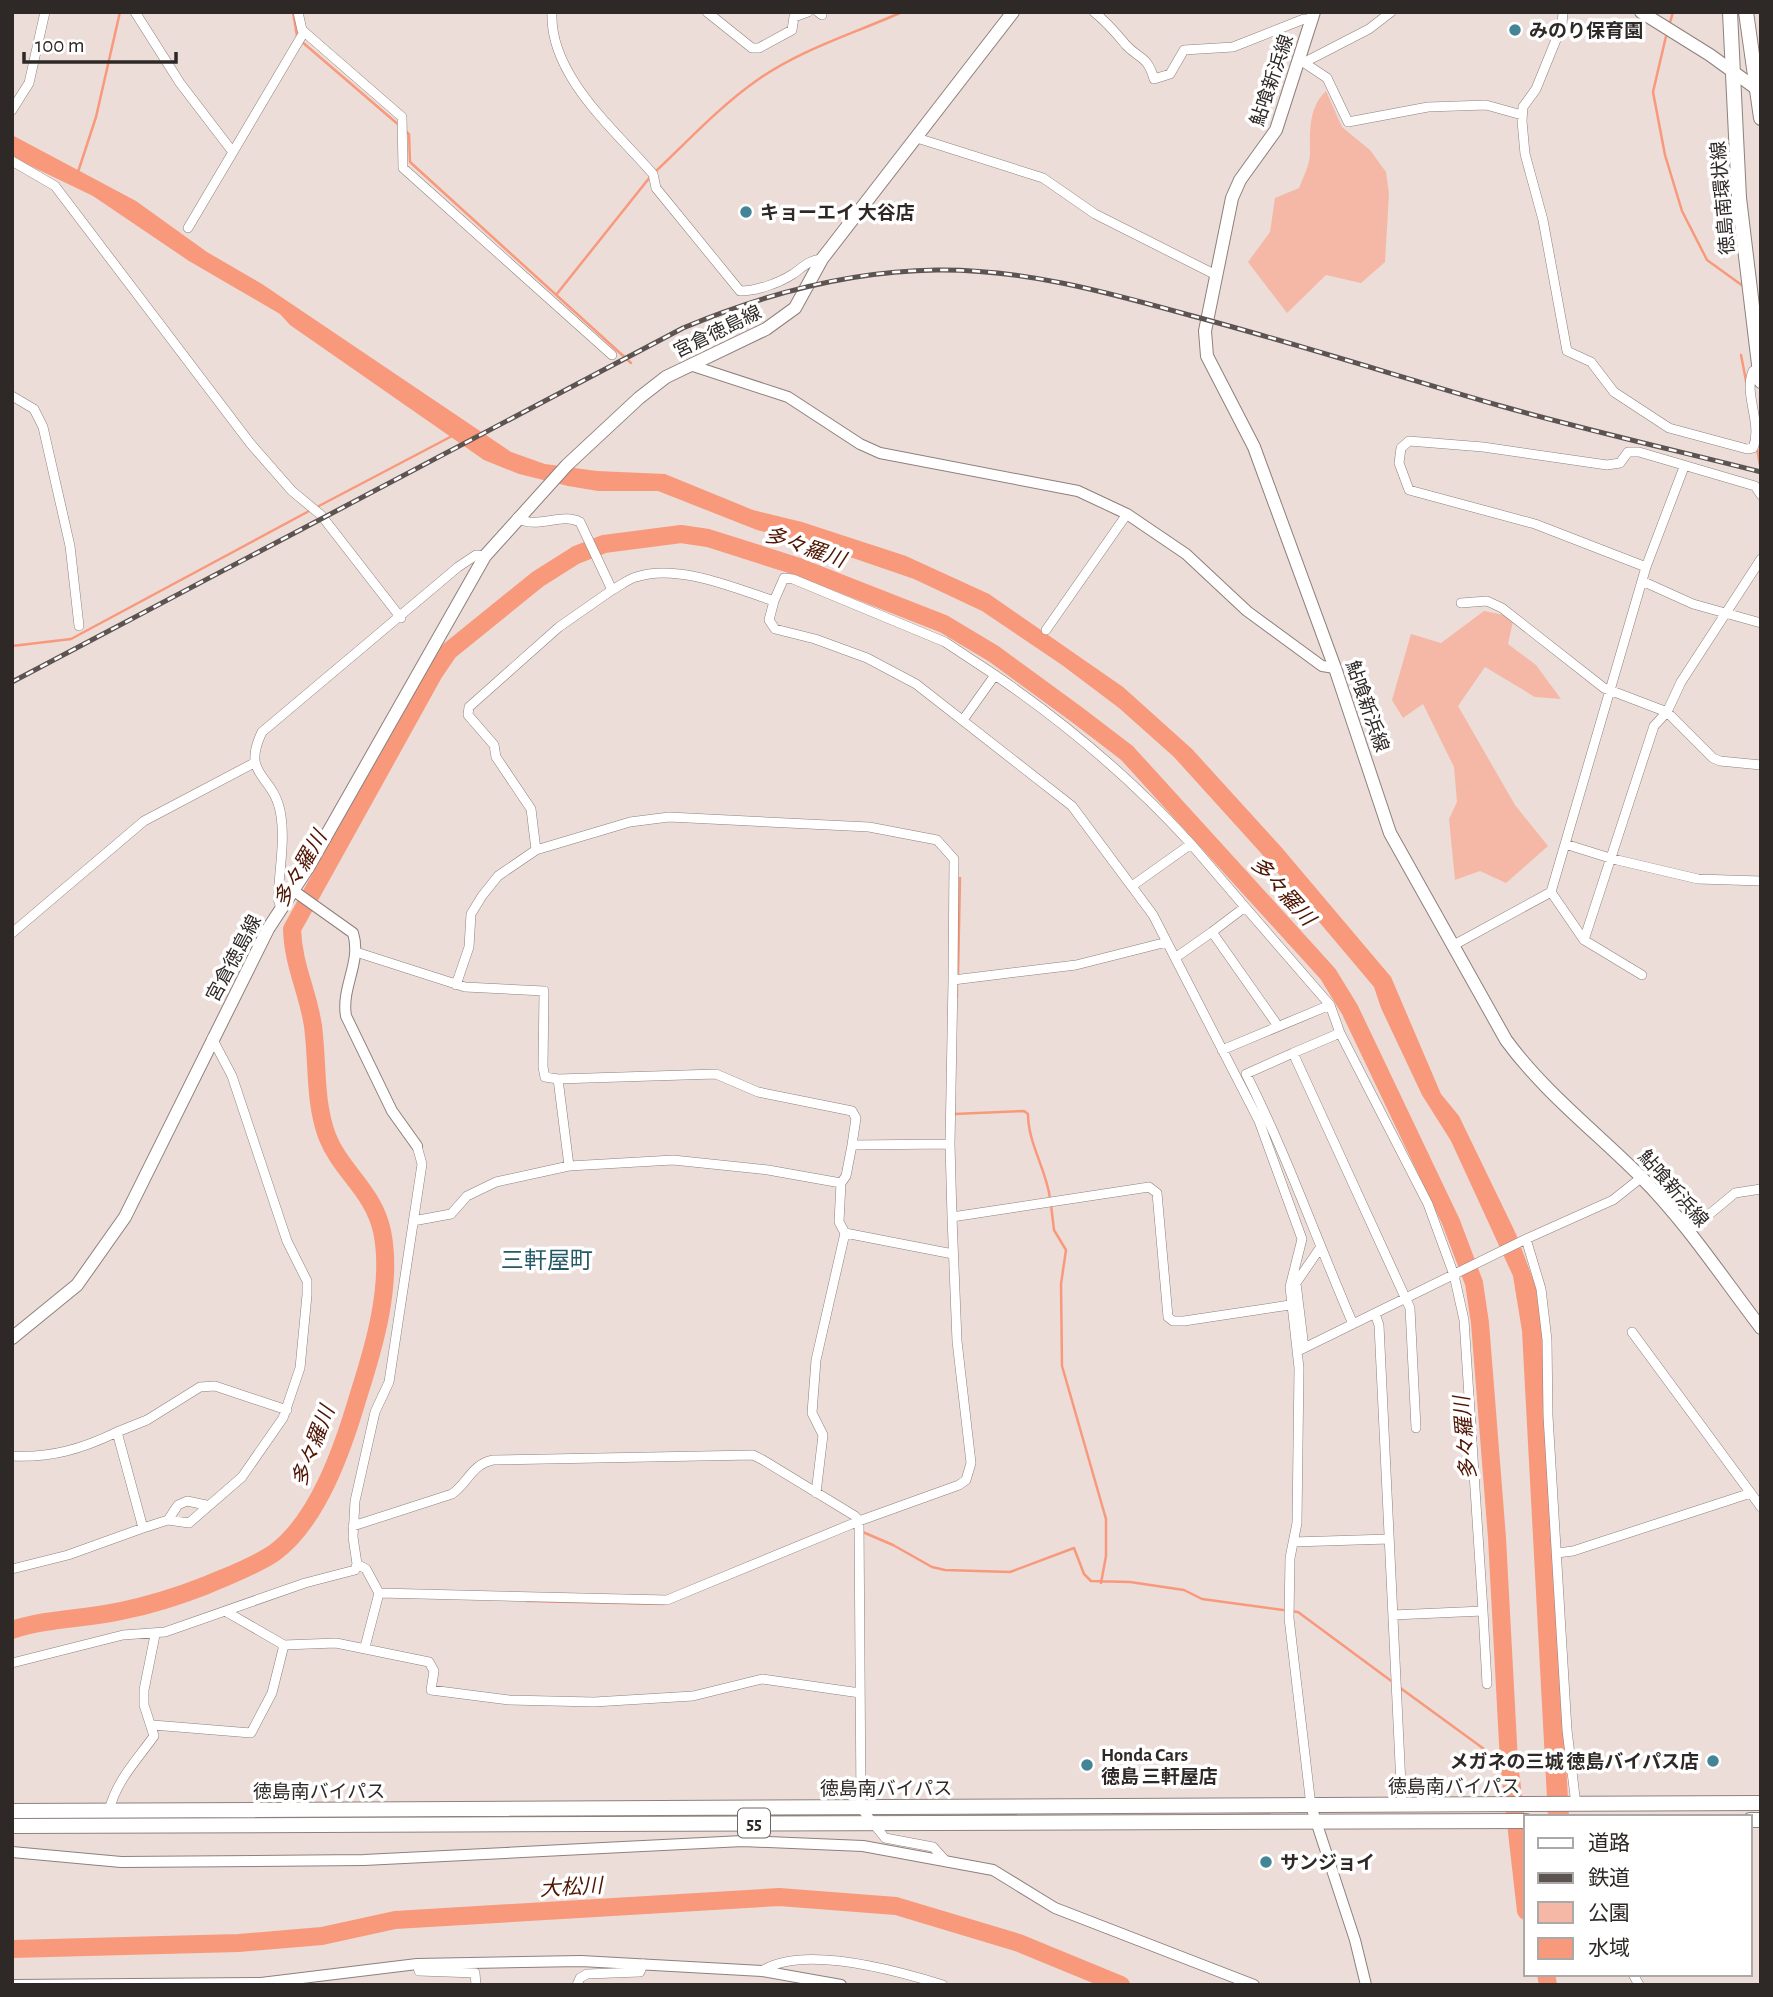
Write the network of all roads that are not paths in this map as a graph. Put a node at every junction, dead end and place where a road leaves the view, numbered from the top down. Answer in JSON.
{"nodes":[{"id":1,"x":45,"y":12,"type":"edge"},
{"id":2,"x":135,"y":12,"type":"edge"},
{"id":3,"x":298,"y":12,"type":"edge"},
{"id":4,"x":552,"y":12,"type":"edge"},
{"id":5,"x":707,"y":12,"type":"edge"},
{"id":6,"x":808,"y":12,"type":"edge"},
{"id":7,"x":1013,"y":12,"type":"edge"},
{"id":8,"x":1094,"y":12,"type":"edge"},
{"id":9,"x":1391,"y":12,"type":"edge"},
{"id":10,"x":1563,"y":12,"type":"edge"},
{"id":11,"x":1641,"y":12,"type":"edge"},
{"id":12,"x":1730,"y":12,"type":"edge"},
{"id":13,"x":1746,"y":12,"type":"edge"},
{"id":14,"x":793,"y":15,"type":"edge"},
{"id":15,"x":1313,"y":16,"type":"edge"},
{"id":16,"x":301,"y":36,"type":"junction"},
{"id":17,"x":1303,"y":61,"type":"junction"},
{"id":18,"x":1735,"y":77,"type":"junction"},
{"id":19,"x":1758,"y":90,"type":"edge"},
{"id":20,"x":12,"y":110,"type":"edge"},
{"id":21,"x":1522,"y":115,"type":"junction"},
{"id":22,"x":1761,"y":118,"type":"edge"},
{"id":23,"x":917,"y":138,"type":"junction"},
{"id":24,"x":232,"y":151,"type":"junction"},
{"id":25,"x":12,"y":161,"type":"edge"},
{"id":26,"x":188,"y":228,"type":"dead end"},
{"id":27,"x":821,"y":259,"type":"junction"},
{"id":28,"x":1216,"y":275,"type":"junction"},
{"id":29,"x":612,"y":355,"type":"dead end"},
{"id":30,"x":690,"y":365,"type":"junction"},
{"id":31,"x":1760,"y":372,"type":"edge"},
{"id":32,"x":12,"y":396,"type":"edge"},
{"id":33,"x":1684,"y":467,"type":"junction"},
{"id":34,"x":1761,"y":495,"type":"edge"},
{"id":35,"x":1127,"y":514,"type":"junction"},
{"id":36,"x":517,"y":518,"type":"junction"},
{"id":37,"x":485,"y":556,"type":"junction"},
{"id":38,"x":1761,"y":559,"type":"edge"},
{"id":39,"x":1646,"y":567,"type":"junction"},
{"id":40,"x":1642,"y":582,"type":"junction"},
{"id":41,"x":612,"y":590,"type":"junction"},
{"id":42,"x":774,"y":601,"type":"junction"},
{"id":43,"x":1461,"y":603,"type":"dead end"},
{"id":44,"x":1723,"y":613,"type":"junction"},
{"id":45,"x":401,"y":618,"type":"junction"},
{"id":46,"x":1761,"y":623,"type":"edge"},
{"id":47,"x":79,"y":626,"type":"dead end"},
{"id":48,"x":1046,"y":630,"type":"dead end"},
{"id":49,"x":1335,"y":668,"type":"junction"},
{"id":50,"x":995,"y":675,"type":"junction"},
{"id":51,"x":1608,"y":690,"type":"junction"},
{"id":52,"x":1667,"y":712,"type":"junction"},
{"id":53,"x":963,"y":720,"type":"junction"},
{"id":54,"x":254,"y":763,"type":"junction"},
{"id":55,"x":1761,"y":765,"type":"edge"},
{"id":56,"x":1191,"y":844,"type":"junction"},
{"id":57,"x":1565,"y":844,"type":"junction"},
{"id":58,"x":536,"y":850,"type":"junction"},
{"id":59,"x":1612,"y":859,"type":"junction"},
{"id":60,"x":1761,"y":881,"type":"edge"},
{"id":61,"x":1132,"y":886,"type":"junction"},
{"id":62,"x":1551,"y":892,"type":"junction"},
{"id":63,"x":296,"y":893,"type":"junction"},
{"id":64,"x":1245,"y":907,"type":"junction"},
{"id":65,"x":281,"y":908,"type":"junction"},
{"id":66,"x":1212,"y":932,"type":"junction"},
{"id":67,"x":12,"y":933,"type":"edge"},
{"id":68,"x":1584,"y":940,"type":"junction"},
{"id":69,"x":1167,"y":942,"type":"junction"},
{"id":70,"x":1452,"y":946,"type":"junction"},
{"id":71,"x":356,"y":952,"type":"junction"},
{"id":72,"x":1175,"y":958,"type":"junction"},
{"id":73,"x":1642,"y":975,"type":"dead end"},
{"id":74,"x":953,"y":980,"type":"junction"},
{"id":75,"x":456,"y":985,"type":"junction"},
{"id":76,"x":1330,"y":1005,"type":"junction"},
{"id":77,"x":1278,"y":1026,"type":"junction"},
{"id":78,"x":1340,"y":1033,"type":"junction"},
{"id":79,"x":212,"y":1038,"type":"junction"},
{"id":80,"x":1223,"y":1050,"type":"junction"},
{"id":81,"x":1293,"y":1053,"type":"junction"},
{"id":82,"x":558,"y":1079,"type":"junction"},
{"id":83,"x":950,"y":1144,"type":"junction"},
{"id":84,"x":852,"y":1145,"type":"junction"},
{"id":85,"x":417,"y":1146,"type":"joint"},
{"id":86,"x":569,"y":1166,"type":"junction"},
{"id":87,"x":1642,"y":1177,"type":"junction"},
{"id":88,"x":841,"y":1183,"type":"junction"},
{"id":89,"x":1761,"y":1189,"type":"edge"},
{"id":90,"x":952,"y":1217,"type":"junction"},
{"id":91,"x":413,"y":1221,"type":"junction"},
{"id":92,"x":1688,"y":1232,"type":"junction"},
{"id":93,"x":845,"y":1233,"type":"junction"},
{"id":94,"x":1524,"y":1240,"type":"junction"},
{"id":95,"x":1320,"y":1248,"type":"junction"},
{"id":96,"x":953,"y":1254,"type":"junction"},
{"id":97,"x":1456,"y":1274,"type":"junction"},
{"id":98,"x":1405,"y":1298,"type":"junction"},
{"id":99,"x":1290,"y":1305,"type":"junction"},
{"id":100,"x":1375,"y":1314,"type":"junction"},
{"id":101,"x":1353,"y":1324,"type":"junction"},
{"id":102,"x":1761,"y":1328,"type":"edge"},
{"id":103,"x":1632,"y":1332,"type":"dead end"},
{"id":104,"x":12,"y":1338,"type":"edge"},
{"id":105,"x":1301,"y":1349,"type":"junction"},
{"id":106,"x":287,"y":1409,"type":"junction"},
{"id":107,"x":1416,"y":1428,"type":"dead end"},
{"id":108,"x":117,"y":1432,"type":"junction"},
{"id":109,"x":12,"y":1456,"type":"edge"},
{"id":110,"x":817,"y":1493,"type":"junction"},
{"id":111,"x":1757,"y":1499,"type":"edge"},
{"id":112,"x":206,"y":1505,"type":"junction"},
{"id":113,"x":168,"y":1520,"type":"junction"},
{"id":114,"x":859,"y":1521,"type":"junction"},
{"id":115,"x":353,"y":1526,"type":"junction"},
{"id":116,"x":143,"y":1528,"type":"junction"},
{"id":117,"x":1389,"y":1539,"type":"junction"},
{"id":118,"x":1293,"y":1542,"type":"junction"},
{"id":119,"x":1557,"y":1553,"type":"junction"},
{"id":120,"x":357,"y":1564,"type":"junction"},
{"id":121,"x":12,"y":1569,"type":"edge"},
{"id":122,"x":379,"y":1593,"type":"junction"},
{"id":123,"x":225,"y":1611,"type":"junction"},
{"id":124,"x":1483,"y":1611,"type":"junction"},
{"id":125,"x":1393,"y":1615,"type":"junction"},
{"id":126,"x":155,"y":1635,"type":"junction"},
{"id":127,"x":284,"y":1645,"type":"junction"},
{"id":128,"x":365,"y":1647,"type":"junction"},
{"id":129,"x":12,"y":1663,"type":"edge"},
{"id":130,"x":1487,"y":1684,"type":"dead end"},
{"id":131,"x":860,"y":1693,"type":"junction"},
{"id":132,"x":153,"y":1726,"type":"junction"},
{"id":133,"x":1761,"y":1803,"type":"edge"},
{"id":134,"x":1575,"y":1805,"type":"junction"},
{"id":135,"x":1311,"y":1806,"type":"junction"},
{"id":136,"x":1402,"y":1806,"type":"junction"},
{"id":137,"x":861,"y":1808,"type":"junction"},
{"id":138,"x":12,"y":1811,"type":"edge"},
{"id":139,"x":109,"y":1811,"type":"junction"},
{"id":140,"x":1495,"y":1813,"type":"junction"},
{"id":141,"x":1524,"y":1820,"type":"edge"},
{"id":142,"x":1315,"y":1821,"type":"junction"},
{"id":143,"x":873,"y":1822,"type":"junction"},
{"id":144,"x":12,"y":1826,"type":"edge"},
{"id":145,"x":12,"y":1852,"type":"edge"},
{"id":146,"x":944,"y":1859,"type":"junction"},
{"id":147,"x":417,"y":1964,"type":"junction"},
{"id":148,"x":643,"y":1964,"type":"junction"},
{"id":149,"x":762,"y":1971,"type":"junction"},
{"id":150,"x":12,"y":1985,"type":"edge"},
{"id":151,"x":476,"y":1985,"type":"edge"},
{"id":152,"x":577,"y":1985,"type":"edge"},
{"id":153,"x":841,"y":1985,"type":"edge"},
{"id":154,"x":943,"y":1985,"type":"edge"},
{"id":155,"x":1254,"y":1985,"type":"edge"},
{"id":156,"x":1366,"y":1985,"type":"edge"}],
"edges":[{"from":1,"to":20,"type":"street"},
{"from":2,"to":24,"type":"street"},
{"from":3,"to":16,"type":"street"},
{"from":4,"to":27,"type":"street"},
{"from":5,"to":14,"type":"street"},
{"from":6,"to":14,"type":"street"},
{"from":7,"to":23,"type":"main road","name":"宮倉徳島線"},
{"from":8,"to":15,"type":"street"},
{"from":9,"to":17,"type":"street"},
{"from":10,"to":21,"type":"street"},
{"from":11,"to":18,"type":"main road"},
{"from":12,"to":18,"type":"highway","name":"徳島南環状線"},
{"from":13,"to":19,"type":"highway"},
{"from":15,"to":17,"type":"main road","name":"鮎喰新浜線"},
{"from":16,"to":24,"type":"street"},
{"from":16,"to":29,"type":"street"},
{"from":17,"to":21,"type":"street"},
{"from":17,"to":28,"type":"main road","name":"鮎喰新浜線"},
{"from":18,"to":19,"type":"main road"},
{"from":18,"to":31,"type":"highway","name":"徳島南環状線"},
{"from":19,"to":22,"type":"highway"},
{"from":21,"to":31,"type":"street"},
{"from":23,"to":27,"type":"main road","name":"宮倉徳島線"},
{"from":23,"to":28,"type":"street"},
{"from":24,"to":26,"type":"street"},
{"from":25,"to":45,"type":"street"},
{"from":27,"to":30,"type":"main road","name":"宮倉徳島線"},
{"from":28,"to":49,"type":"main road","name":"鮎喰新浜線"},
{"from":30,"to":35,"type":"street"},
{"from":30,"to":36,"type":"main road","name":"宮倉徳島線"},
{"from":32,"to":47,"type":"street"},
{"from":33,"to":34,"type":"street"},
{"from":33,"to":39,"type":"street"},
{"from":33,"to":39,"type":"street"},
{"from":35,"to":48,"type":"street"},
{"from":35,"to":49,"type":"street"},
{"from":36,"to":37,"type":"main road","name":"宮倉徳島線"},
{"from":36,"to":41,"type":"street"},
{"from":37,"to":45,"type":"street"},
{"from":37,"to":63,"type":"main road","name":"宮倉徳島線"},
{"from":38,"to":44,"type":"street"},
{"from":39,"to":40,"type":"street"},
{"from":40,"to":44,"type":"street"},
{"from":40,"to":51,"type":"street"},
{"from":41,"to":42,"type":"street"},
{"from":41,"to":58,"type":"street"},
{"from":42,"to":50,"type":"street"},
{"from":42,"to":53,"type":"street"},
{"from":43,"to":51,"type":"street"},
{"from":44,"to":46,"type":"street"},
{"from":44,"to":52,"type":"street"},
{"from":45,"to":54,"type":"street"},
{"from":49,"to":70,"type":"main road","name":"鮎喰新浜線"},
{"from":50,"to":53,"type":"street"},
{"from":50,"to":56,"type":"street"},
{"from":51,"to":52,"type":"street"},
{"from":51,"to":57,"type":"street"},
{"from":52,"to":55,"type":"street"},
{"from":52,"to":59,"type":"street"},
{"from":53,"to":61,"type":"street"},
{"from":54,"to":65,"type":"street"},
{"from":54,"to":67,"type":"street"},
{"from":56,"to":61,"type":"street"},
{"from":56,"to":64,"type":"street"},
{"from":57,"to":59,"type":"street"},
{"from":57,"to":62,"type":"street"},
{"from":58,"to":74,"type":"street"},
{"from":58,"to":75,"type":"street"},
{"from":59,"to":60,"type":"street"},
{"from":59,"to":68,"type":"street"},
{"from":61,"to":69,"type":"street"},
{"from":62,"to":68,"type":"street"},
{"from":62,"to":70,"type":"street"},
{"from":63,"to":65,"type":"main road","name":"宮倉徳島線"},
{"from":63,"to":71,"type":"street"},
{"from":64,"to":66,"type":"street"},
{"from":64,"to":76,"type":"street"},
{"from":65,"to":79,"type":"main road","name":"宮倉徳島線"},
{"from":66,"to":72,"type":"street"},
{"from":66,"to":77,"type":"street"},
{"from":68,"to":73,"type":"street"},
{"from":69,"to":72,"type":"street"},
{"from":69,"to":74,"type":"street"},
{"from":70,"to":87,"type":"main road","name":"鮎喰新浜線"},
{"from":71,"to":75,"type":"street"},
{"from":71,"to":85,"type":"street"},
{"from":72,"to":80,"type":"street"},
{"from":74,"to":83,"type":"street"},
{"from":75,"to":82,"type":"street"},
{"from":76,"to":77,"type":"street"},
{"from":76,"to":78,"type":"street"},
{"from":77,"to":80,"type":"street"},
{"from":78,"to":81,"type":"street"},
{"from":78,"to":97,"type":"street"},
{"from":79,"to":104,"type":"main road","name":"宮倉徳島線"},
{"from":79,"to":106,"type":"street"},
{"from":80,"to":99,"type":"street"},
{"from":81,"to":95,"type":"street"},
{"from":81,"to":98,"type":"street"},
{"from":82,"to":84,"type":"street"},
{"from":82,"to":86,"type":"street"},
{"from":83,"to":84,"type":"street"},
{"from":83,"to":90,"type":"street"},
{"from":84,"to":88,"type":"street"},
{"from":85,"to":91,"type":"street"},
{"from":86,"to":88,"type":"street"},
{"from":86,"to":91,"type":"street"},
{"from":87,"to":92,"type":"main road","name":"鮎喰新浜線"},
{"from":87,"to":94,"type":"street"},
{"from":88,"to":93,"type":"street"},
{"from":89,"to":92,"type":"street"},
{"from":90,"to":96,"type":"street"},
{"from":90,"to":99,"type":"street"},
{"from":91,"to":115,"type":"street"},
{"from":92,"to":102,"type":"main road","name":"鮎喰新浜線"},
{"from":93,"to":96,"type":"street"},
{"from":93,"to":110,"type":"street"},
{"from":94,"to":97,"type":"street"},
{"from":94,"to":119,"type":"street"},
{"from":95,"to":101,"type":"street"},
{"from":95,"to":105,"type":"street"},
{"from":96,"to":114,"type":"street"},
{"from":97,"to":98,"type":"street"},
{"from":97,"to":124,"type":"street"},
{"from":98,"to":100,"type":"street"},
{"from":98,"to":107,"type":"street"},
{"from":99,"to":105,"type":"street"},
{"from":100,"to":101,"type":"street"},
{"from":100,"to":117,"type":"street"},
{"from":101,"to":105,"type":"street"},
{"from":103,"to":111,"type":"street"},
{"from":105,"to":118,"type":"street"},
{"from":106,"to":108,"type":"street"},
{"from":106,"to":112,"type":"street"},
{"from":108,"to":109,"type":"street"},
{"from":108,"to":116,"type":"street"},
{"from":110,"to":114,"type":"street"},
{"from":110,"to":115,"type":"street"},
{"from":111,"to":119,"type":"street"},
{"from":112,"to":113,"type":"street"},
{"from":112,"to":113,"type":"street"},
{"from":113,"to":116,"type":"street"},
{"from":114,"to":122,"type":"street"},
{"from":114,"to":131,"type":"street"},
{"from":115,"to":120,"type":"street"},
{"from":116,"to":121,"type":"street"},
{"from":117,"to":118,"type":"street"},
{"from":117,"to":125,"type":"street"},
{"from":118,"to":135,"type":"street"},
{"from":119,"to":134,"type":"street"},
{"from":120,"to":122,"type":"street"},
{"from":120,"to":123,"type":"street"},
{"from":122,"to":128,"type":"street"},
{"from":123,"to":126,"type":"street"},
{"from":123,"to":127,"type":"street"},
{"from":124,"to":125,"type":"street"},
{"from":124,"to":130,"type":"street"},
{"from":125,"to":136,"type":"street"},
{"from":126,"to":129,"type":"street"},
{"from":126,"to":132,"type":"street"},
{"from":127,"to":128,"type":"street"},
{"from":127,"to":132,"type":"street"},
{"from":128,"to":131,"type":"street"},
{"from":131,"to":137,"type":"street"},
{"from":132,"to":139,"type":"street"},
{"from":133,"to":134,"type":"highway","name":"徳島南バイパス","number":"55"},
{"from":134,"to":140,"type":"highway","name":"徳島南バイパス","number":"55"},
{"from":135,"to":136,"type":"highway","name":"徳島南バイパス","number":"55"},
{"from":135,"to":137,"type":"highway","name":"徳島南バイパス","number":"55"},
{"from":135,"to":142,"type":"street"},
{"from":136,"to":140,"type":"highway","name":"徳島南バイパス","number":"55"},
{"from":137,"to":139,"type":"highway","name":"徳島南バイパス","number":"55"},
{"from":137,"to":143,"type":"street"},
{"from":138,"to":139,"type":"highway","name":"徳島南バイパス","number":"55"},
{"from":140,"to":141,"type":"highway","name":"徳島南バイパス","number":"55"},
{"from":140,"to":142,"type":"highway","name":"徳島南バイパス","number":"55"},
{"from":142,"to":143,"type":"highway","name":"徳島南バイパス","number":"55"},
{"from":142,"to":156,"type":"street"},
{"from":143,"to":144,"type":"highway","name":"徳島南バイパス","number":"55"},
{"from":143,"to":146,"type":"street"},
{"from":145,"to":146,"type":"street"},
{"from":146,"to":155,"type":"street"},
{"from":147,"to":148,"type":"street"},
{"from":147,"to":150,"type":"street"},
{"from":147,"to":151,"type":"street"},
{"from":148,"to":149,"type":"street"},
{"from":148,"to":152,"type":"street"},
{"from":149,"to":153,"type":"street"},
{"from":149,"to":154,"type":"street"}]}
